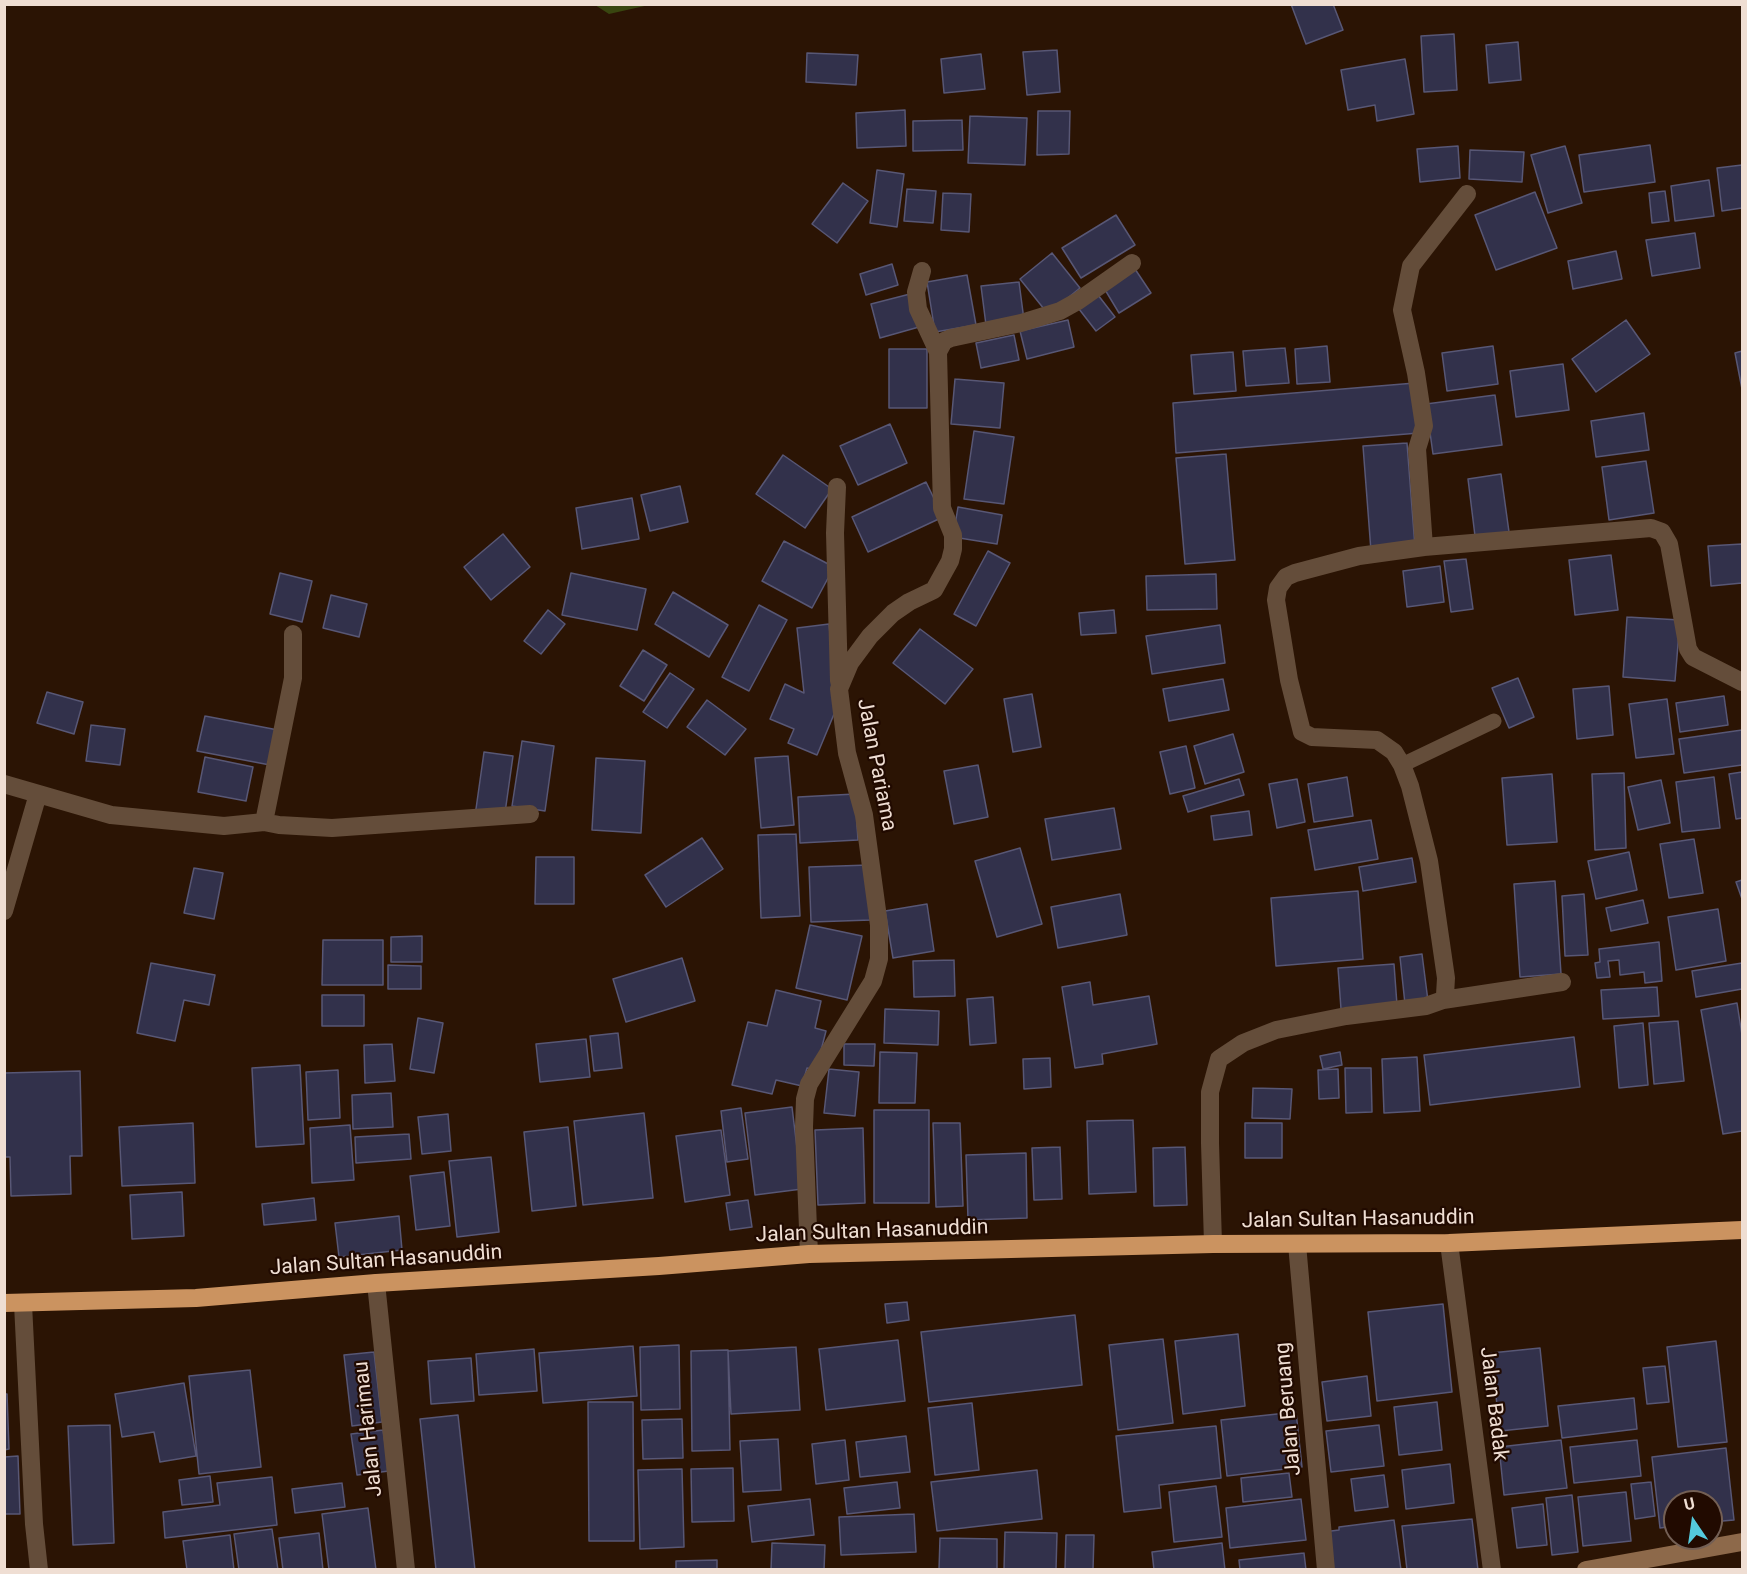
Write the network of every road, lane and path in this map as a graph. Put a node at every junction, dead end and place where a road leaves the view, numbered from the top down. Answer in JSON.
{"nodes":[{"id":1,"x":1467,"y":194,"type":"dead end"},
{"id":2,"x":1132,"y":263,"type":"dead end"},
{"id":3,"x":922,"y":271,"type":"dead end"},
{"id":4,"x":938,"y":351,"type":"junction"},
{"id":5,"x":837,"y":488,"type":"dead end"},
{"id":6,"x":1424,"y":547,"type":"junction"},
{"id":7,"x":293,"y":634,"type":"dead end"},
{"id":8,"x":1743,"y":682,"type":"edge"},
{"id":9,"x":839,"y":689,"type":"junction"},
{"id":10,"x":1494,"y":722,"type":"dead end"},
{"id":11,"x":1402,"y":765,"type":"junction"},
{"id":12,"x":4,"y":784,"type":"edge"},
{"id":13,"x":38,"y":794,"type":"junction"},
{"id":14,"x":530,"y":814,"type":"dead end"},
{"id":15,"x":264,"y":822,"type":"junction"},
{"id":16,"x":4,"y":911,"type":"edge"},
{"id":17,"x":1562,"y":982,"type":"dead end"},
{"id":18,"x":1443,"y":1000,"type":"junction"},
{"id":19,"x":1743,"y":1230,"type":"edge"},
{"id":20,"x":1449,"y":1243,"type":"junction"},
{"id":21,"x":1213,"y":1244,"type":"junction"},
{"id":22,"x":1297,"y":1244,"type":"junction"},
{"id":23,"x":809,"y":1254,"type":"junction"},
{"id":24,"x":376,"y":1283,"type":"junction"},
{"id":25,"x":14,"y":1304,"type":"edge"},
{"id":26,"x":1743,"y":1542,"type":"edge"},
{"id":27,"x":39,"y":1569,"type":"edge"},
{"id":28,"x":406,"y":1569,"type":"edge"},
{"id":29,"x":1326,"y":1569,"type":"edge"},
{"id":30,"x":1492,"y":1569,"type":"edge"},
{"id":31,"x":1587,"y":1569,"type":"edge"}],
"edges":[{"from":1,"to":6,"type":"street"},
{"from":2,"to":4,"type":"street"},
{"from":3,"to":4,"type":"street"},
{"from":4,"to":9,"type":"street","name":"Jalan Pariama"},
{"from":5,"to":9,"type":"street"},
{"from":6,"to":8,"type":"street"},
{"from":6,"to":11,"type":"street"},
{"from":7,"to":15,"type":"street"},
{"from":9,"to":23,"type":"street","name":"Jalan Pariama"},
{"from":10,"to":11,"type":"lane"},
{"from":11,"to":18,"type":"street"},
{"from":12,"to":13,"type":"street"},
{"from":13,"to":15,"type":"street"},
{"from":13,"to":16,"type":"street"},
{"from":14,"to":15,"type":"street"},
{"from":17,"to":18,"type":"street"},
{"from":18,"to":21,"type":"street"},
{"from":19,"to":20,"type":"highway","name":"Jalan Sultan Hasanuddin"},
{"from":20,"to":22,"type":"highway","name":"Jalan Sultan Hasanuddin"},
{"from":20,"to":30,"type":"street","name":"Jalan Badak"},
{"from":21,"to":22,"type":"highway","name":"Jalan Sultan Hasanuddin"},
{"from":21,"to":23,"type":"highway","name":"Jalan Sultan Hasanuddin"},
{"from":22,"to":29,"type":"street","name":"Jalan Beruang"},
{"from":23,"to":24,"type":"highway","name":"Jalan Sultan Hasanuddin"},
{"from":24,"to":25,"type":"highway","name":"Jalan Sultan Hasanuddin"},
{"from":24,"to":28,"type":"street","name":"Jalan Harimau"},
{"from":25,"to":27,"type":"street"},
{"from":26,"to":31,"type":"main road"}]}
